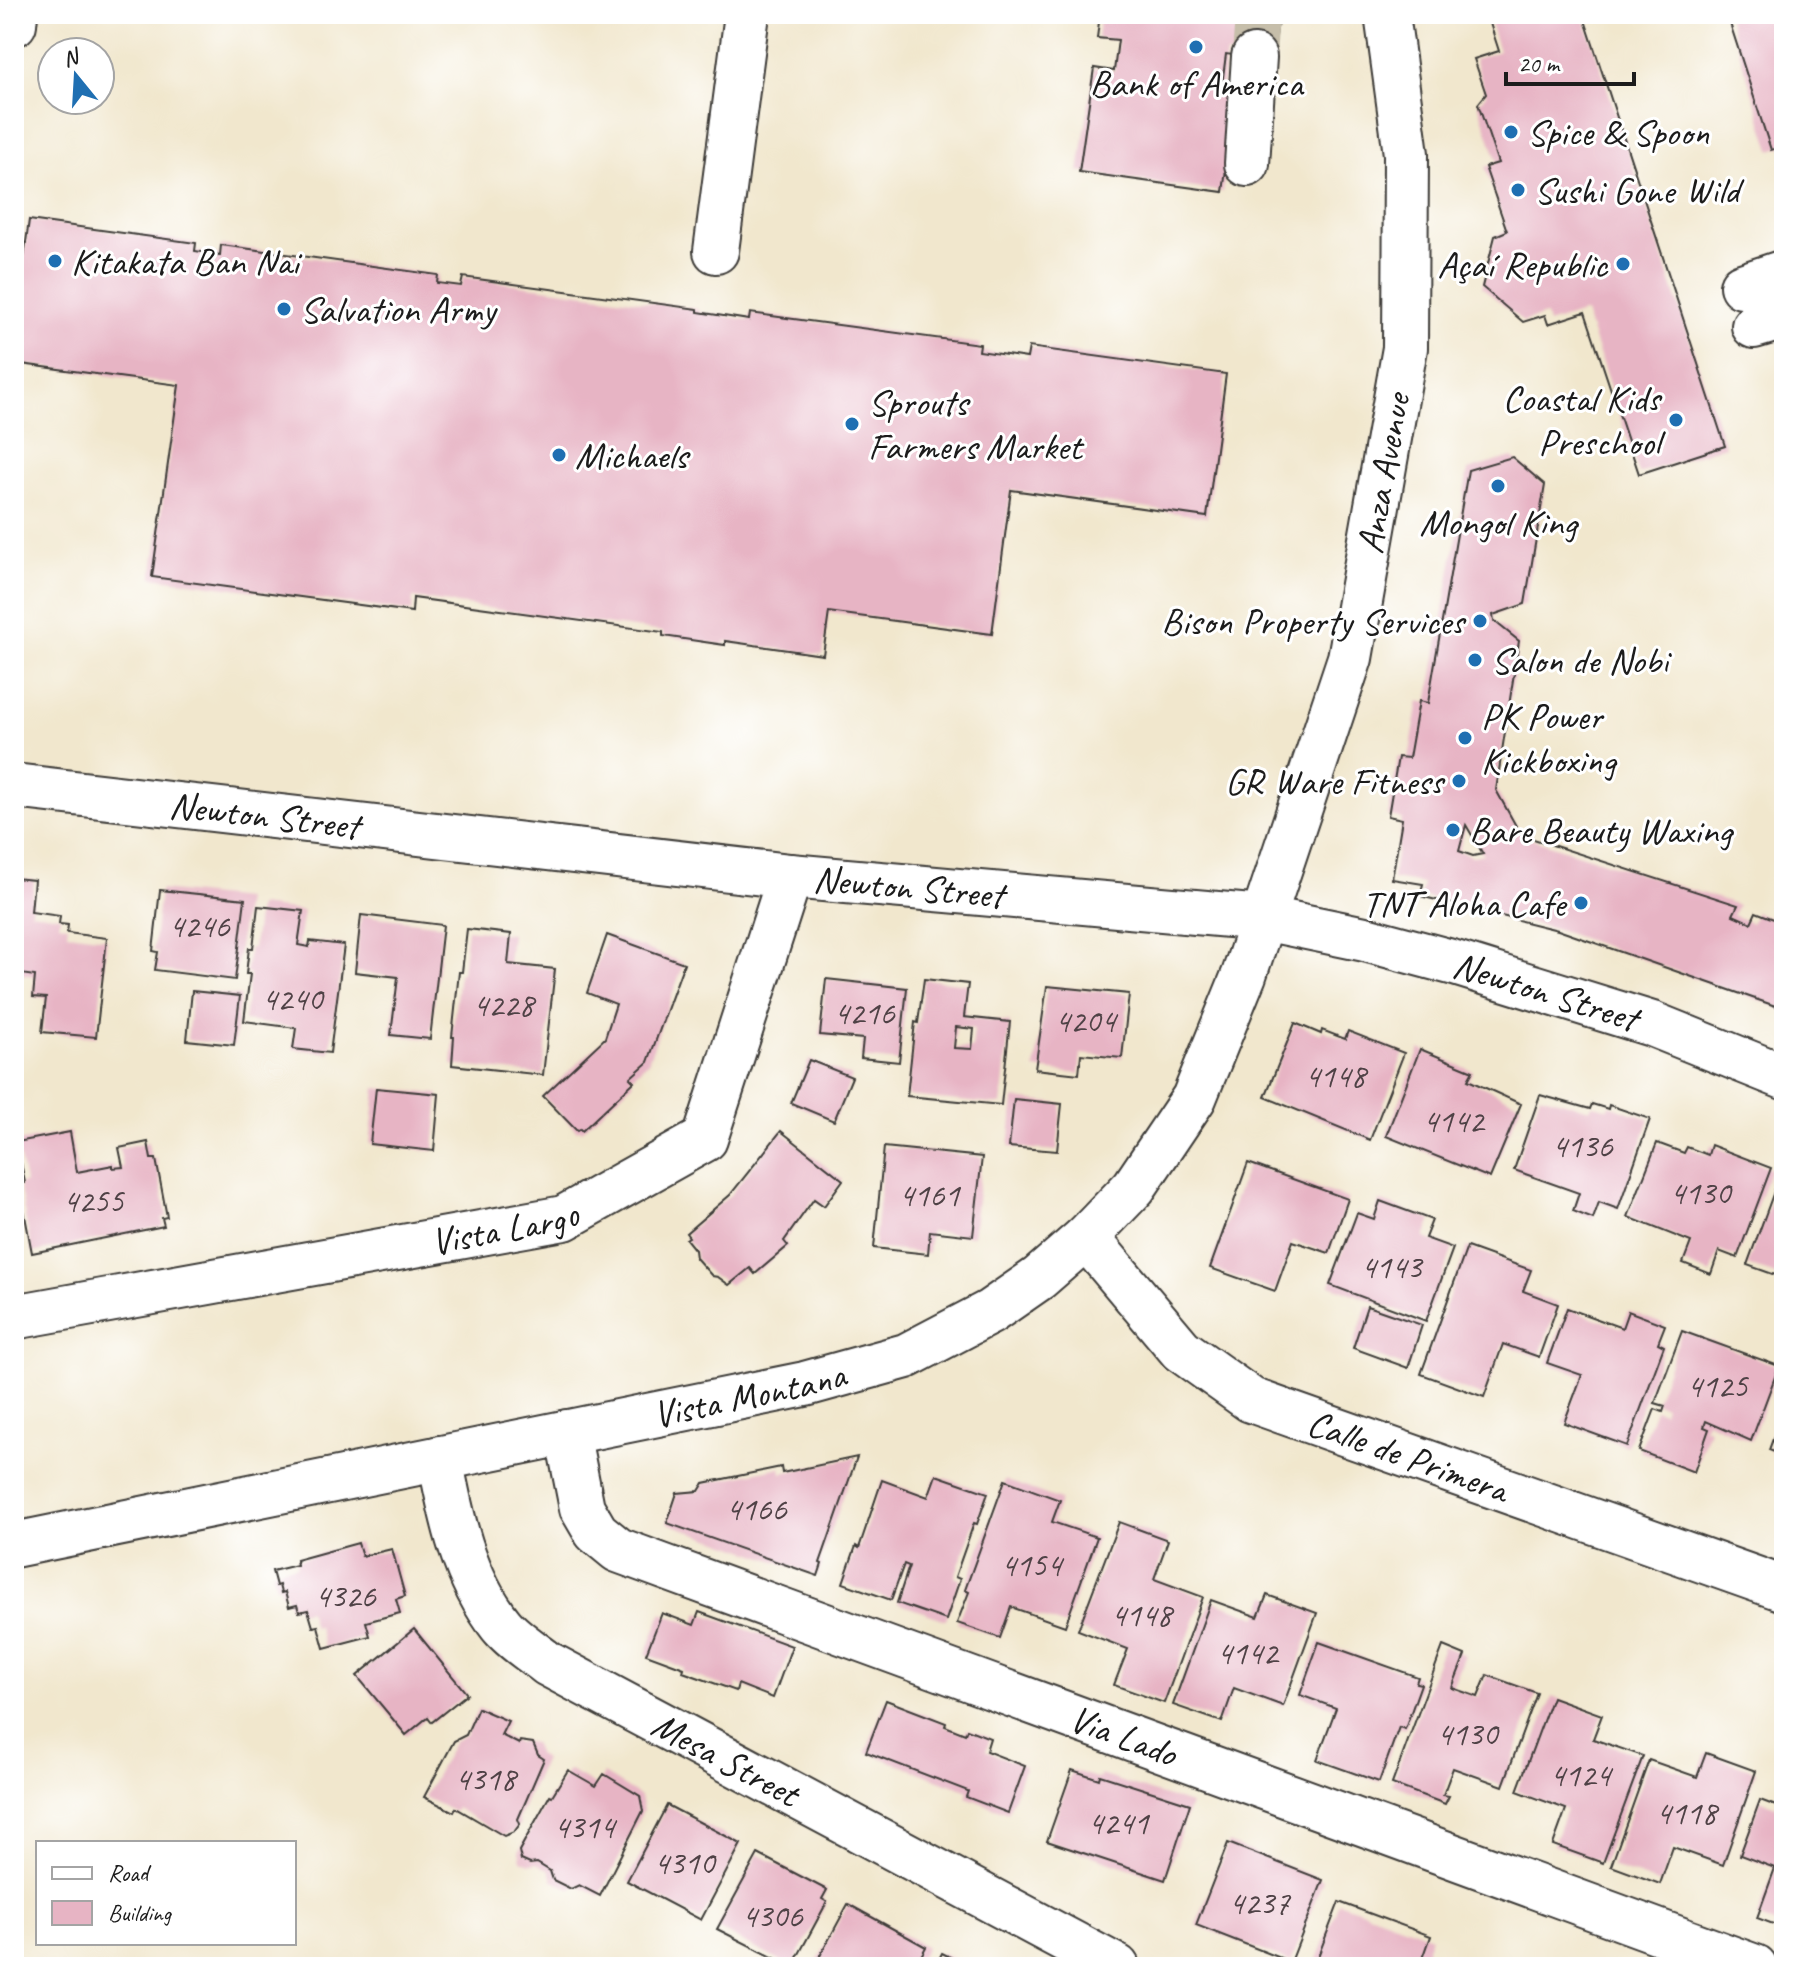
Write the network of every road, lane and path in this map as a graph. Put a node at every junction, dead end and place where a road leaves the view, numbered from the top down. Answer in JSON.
{"nodes":[{"id":1,"x":15,"y":14,"type":"edge"},
{"id":2,"x":747,"y":14,"type":"edge"},
{"id":3,"x":1387,"y":14,"type":"edge"},
{"id":4,"x":14,"y":24,"type":"edge"},
{"id":5,"x":1254,"y":57,"type":"tunnel mouth"},
{"id":6,"x":1247,"y":164,"type":"dead end"},
{"id":7,"x":716,"y":251,"type":"dead end"},
{"id":8,"x":1784,"y":272,"type":"edge"},
{"id":9,"x":1742,"y":286,"type":"dead end"},
{"id":10,"x":14,"y":786,"type":"edge"},
{"id":11,"x":790,"y":876,"type":"junction"},
{"id":12,"x":1263,"y":918,"type":"junction"},
{"id":13,"x":1784,"y":1077,"type":"edge"},
{"id":14,"x":1086,"y":1237,"type":"junction"},
{"id":15,"x":14,"y":1317,"type":"edge"},
{"id":16,"x":567,"y":1432,"type":"junction"},
{"id":17,"x":440,"y":1458,"type":"junction"},
{"id":18,"x":14,"y":1545,"type":"edge"},
{"id":19,"x":1784,"y":1589,"type":"edge"},
{"id":20,"x":1117,"y":1967,"type":"edge"},
{"id":21,"x":1755,"y":1967,"type":"edge"}],
"edges":[{"from":1,"to":4,"type":"street"},
{"from":2,"to":7,"type":"street"},
{"from":3,"to":12,"type":"street","name":"Anza Avenue"},
{"from":5,"to":6,"type":"street"},
{"from":8,"to":9,"type":"street"},
{"from":10,"to":11,"type":"street","name":"Newton Street"},
{"from":11,"to":12,"type":"street","name":"Newton Street"},
{"from":11,"to":15,"type":"street","name":"Vista Largo"},
{"from":12,"to":13,"type":"street","name":"Newton Street"},
{"from":12,"to":14,"type":"street","name":"Vista Montana"},
{"from":14,"to":16,"type":"street","name":"Vista Montana"},
{"from":14,"to":19,"type":"street","name":"Calle de Primera"},
{"from":16,"to":17,"type":"street","name":"Vista Montana"},
{"from":16,"to":21,"type":"street","name":"Via Lado"},
{"from":17,"to":18,"type":"street","name":"Vista Montana"},
{"from":17,"to":20,"type":"street","name":"Mesa Street"}]}
